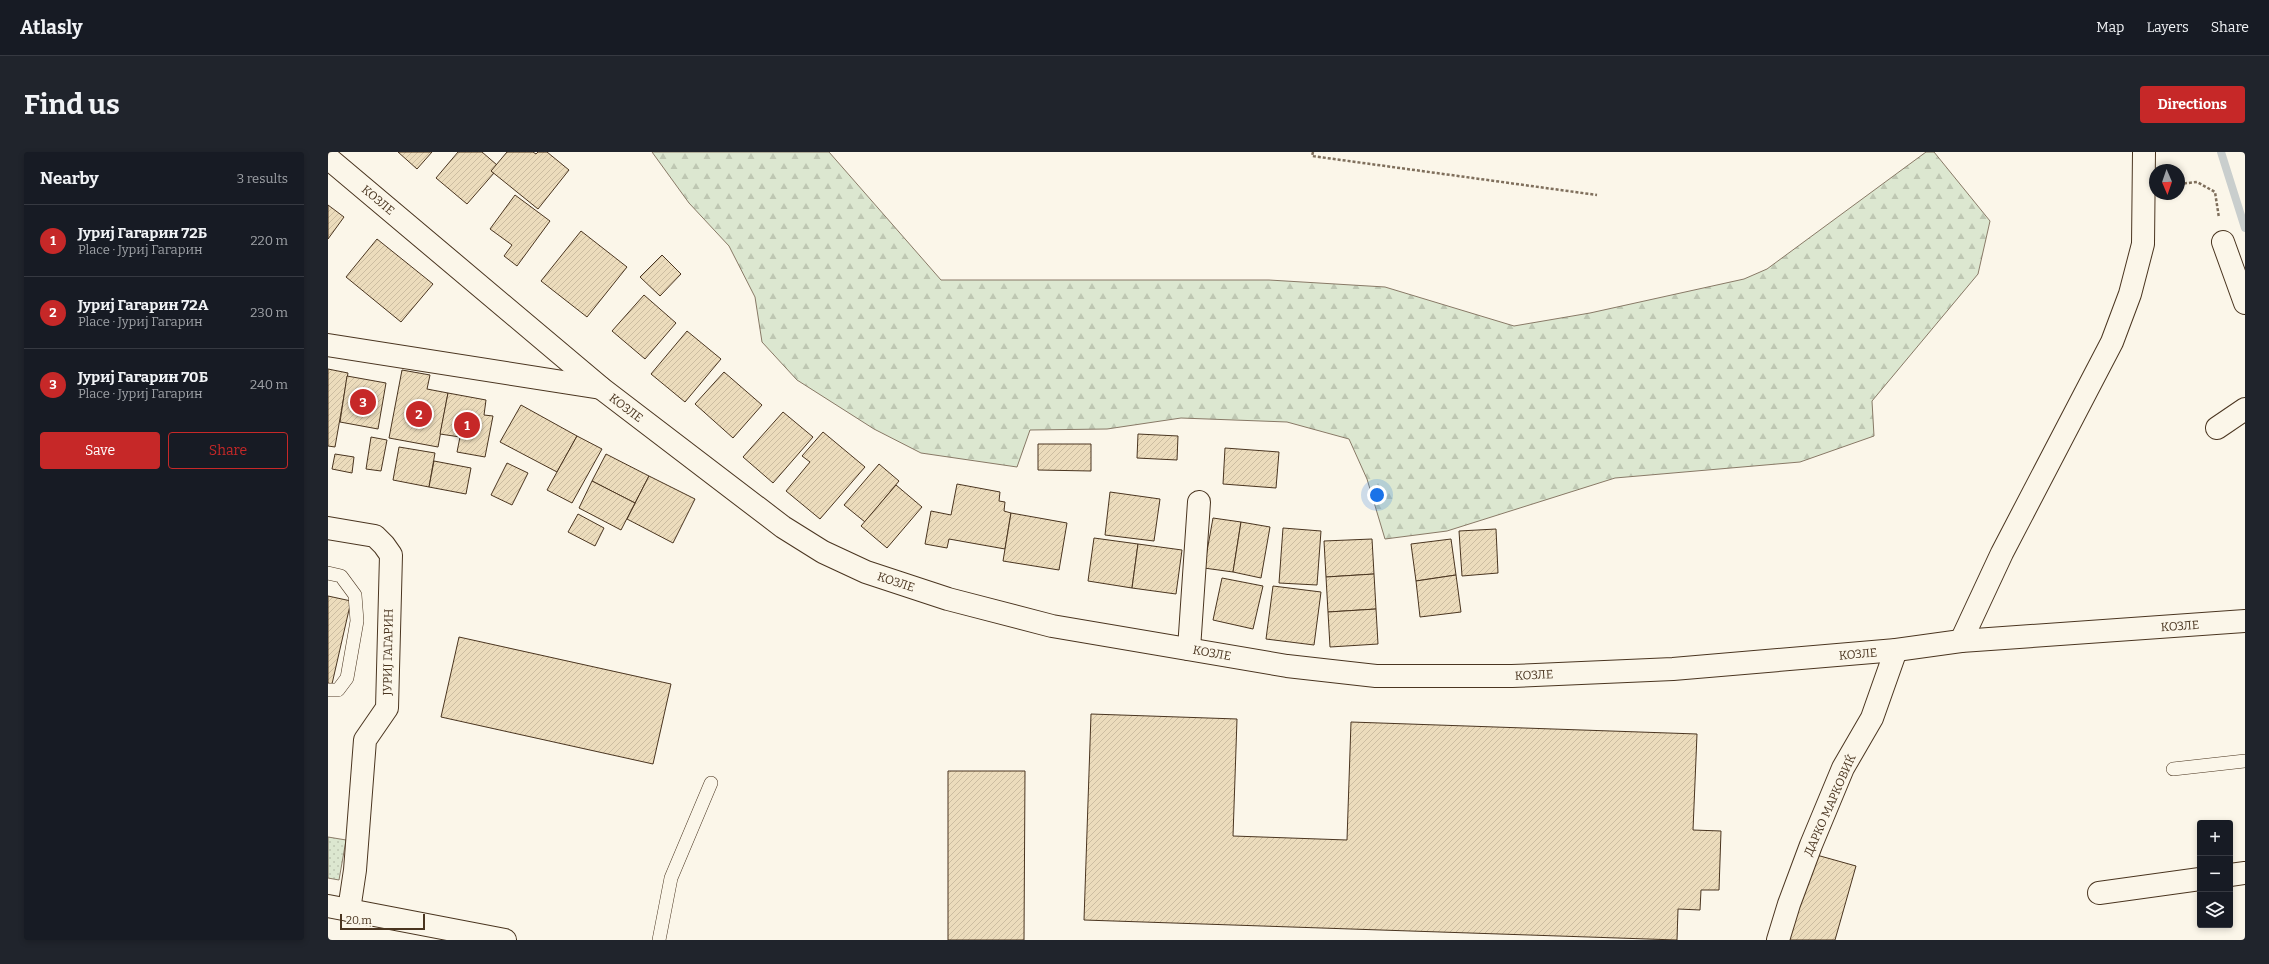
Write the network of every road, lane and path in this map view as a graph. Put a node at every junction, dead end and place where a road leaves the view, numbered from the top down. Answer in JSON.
{"nodes":[{"id":1,"x":1313,"y":152,"type":"edge"},
{"id":2,"x":2144,"y":152,"type":"edge"},
{"id":3,"x":328,"y":158,"type":"edge"},
{"id":4,"x":2185,"y":183,"type":"edge"},
{"id":5,"x":1597,"y":196,"type":"dead end"},
{"id":6,"x":2223,"y":242,"type":"joint"},
{"id":7,"x":2245,"y":303,"type":"edge"},
{"id":8,"x":328,"y":345,"type":"edge"},
{"id":9,"x":601,"y":388,"type":"junction"},
{"id":10,"x":2245,"y":409,"type":"edge"},
{"id":11,"x":2217,"y":428,"type":"dead end"},
{"id":12,"x":1199,"y":502,"type":"dead end"},
{"id":13,"x":328,"y":528,"type":"edge"},
{"id":14,"x":328,"y":573,"type":"edge"},
{"id":15,"x":2245,"y":621,"type":"edge"},
{"id":16,"x":1961,"y":641,"type":"junction"},
{"id":17,"x":1189,"y":649,"type":"junction"},
{"id":18,"x":1896,"y":650,"type":"junction"},
{"id":19,"x":328,"y":690,"type":"edge"},
{"id":20,"x":2245,"y":761,"type":"edge"},
{"id":21,"x":2173,"y":769,"type":"dead end"},
{"id":22,"x":711,"y":783,"type":"dead end"},
{"id":23,"x":2245,"y":873,"type":"edge"},
{"id":24,"x":2233,"y":875,"type":"edge"},
{"id":25,"x":2197,"y":879,"type":"edge"},
{"id":26,"x":2099,"y":893,"type":"dead end"},
{"id":27,"x":328,"y":906,"type":"edge"},
{"id":28,"x":349,"y":910,"type":"junction"},
{"id":29,"x":505,"y":940,"type":"edge"},
{"id":30,"x":659,"y":940,"type":"edge"},
{"id":31,"x":1778,"y":940,"type":"edge"}],
"edges":[{"from":1,"to":5,"type":"path"},
{"from":2,"to":16,"type":"street"},
{"from":3,"to":9,"type":"street","name":"КОЗЛЕ"},
{"from":4,"to":6,"type":"path"},
{"from":6,"to":7,"type":"street"},
{"from":8,"to":9,"type":"street"},
{"from":9,"to":17,"type":"street","name":"КОЗЛЕ"},
{"from":10,"to":11,"type":"street"},
{"from":12,"to":17,"type":"street"},
{"from":13,"to":28,"type":"street","name":"ЈУРИЈ ГАГАРИН"},
{"from":14,"to":19,"type":"lane"},
{"from":15,"to":16,"type":"street","name":"КОЗЛЕ"},
{"from":16,"to":18,"type":"street","name":"КОЗЛЕ"},
{"from":17,"to":18,"type":"street","name":"КОЗЛЕ"},
{"from":18,"to":31,"type":"street","name":"ДАРКО МАРКОВИЌ"},
{"from":20,"to":21,"type":"lane"},
{"from":22,"to":30,"type":"lane"},
{"from":23,"to":24,"type":"street"},
{"from":25,"to":26,"type":"street"},
{"from":27,"to":28,"type":"street"},
{"from":28,"to":29,"type":"street"}]}
